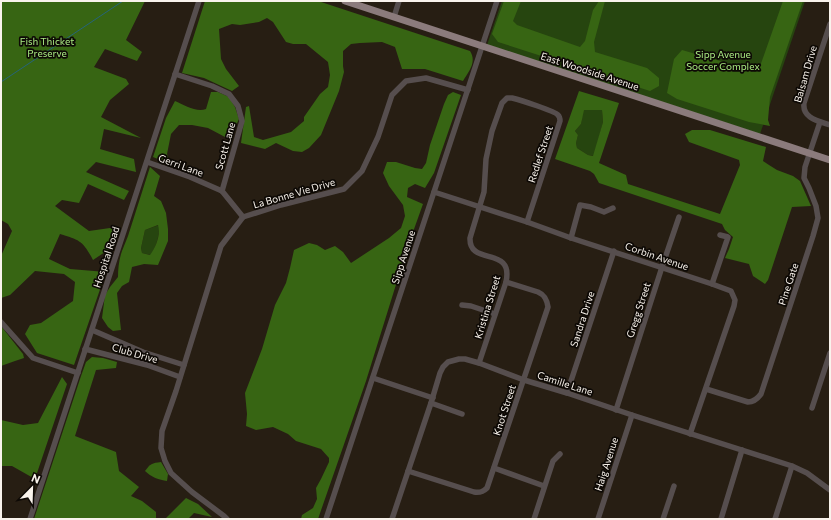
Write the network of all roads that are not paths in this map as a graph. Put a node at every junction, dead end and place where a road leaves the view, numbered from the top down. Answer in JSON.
{"nodes":[{"id":1,"x":200,"y":1,"type":"edge"},
{"id":2,"x":345,"y":1,"type":"edge"},
{"id":3,"x":399,"y":1,"type":"edge"},
{"id":4,"x":497,"y":1,"type":"edge"},
{"id":5,"x":394,"y":17,"type":"junction"},
{"id":6,"x":830,"y":24,"type":"edge"},
{"id":7,"x":483,"y":46,"type":"junction"},
{"id":8,"x":175,"y":74,"type":"junction"},
{"id":9,"x":468,"y":90,"type":"junction"},
{"id":10,"x":820,"y":122,"type":"junction"},
{"id":11,"x":830,"y":125,"type":"edge"},
{"id":12,"x":810,"y":154,"type":"junction"},
{"id":13,"x":830,"y":160,"type":"edge"},
{"id":14,"x":147,"y":162,"type":"junction"},
{"id":15,"x":222,"y":191,"type":"junction"},
{"id":16,"x":434,"y":192,"type":"junction"},
{"id":17,"x":480,"y":207,"type":"junction"},
{"id":18,"x":613,"y":208,"type":"dead end"},
{"id":19,"x":243,"y":217,"type":"junction"},
{"id":20,"x":679,"y":217,"type":"dead end"},
{"id":21,"x":527,"y":222,"type":"junction"},
{"id":22,"x":720,"y":235,"type":"dead end"},
{"id":23,"x":571,"y":238,"type":"junction"},
{"id":24,"x":614,"y":251,"type":"junction"},
{"id":25,"x":662,"y":268,"type":"junction"},
{"id":26,"x":506,"y":282,"type":"junction"},
{"id":27,"x":712,"y":284,"type":"junction"},
{"id":28,"x":462,"y":305,"type":"dead end"},
{"id":29,"x":494,"y":314,"type":"junction"},
{"id":30,"x":1,"y":322,"type":"edge"},
{"id":31,"x":92,"y":330,"type":"junction"},
{"id":32,"x":85,"y":349,"type":"junction"},
{"id":33,"x":830,"y":353,"type":"edge"},
{"id":34,"x":479,"y":363,"type":"junction"},
{"id":35,"x":184,"y":365,"type":"junction"},
{"id":36,"x":827,"y":372,"type":"edge"},
{"id":37,"x":78,"y":373,"type":"junction"},
{"id":38,"x":180,"y":376,"type":"junction"},
{"id":39,"x":372,"y":378,"type":"junction"},
{"id":40,"x":524,"y":380,"type":"junction"},
{"id":41,"x":706,"y":389,"type":"junction"},
{"id":42,"x":567,"y":393,"type":"junction"},
{"id":43,"x":432,"y":401,"type":"junction"},
{"id":44,"x":812,"y":408,"type":"dead end"},
{"id":45,"x":616,"y":410,"type":"junction"},
{"id":46,"x":462,"y":414,"type":"dead end"},
{"id":47,"x":632,"y":415,"type":"junction"},
{"id":48,"x":690,"y":434,"type":"junction"},
{"id":49,"x":742,"y":450,"type":"junction"},
{"id":50,"x":560,"y":454,"type":"dead end"},
{"id":51,"x":792,"y":466,"type":"junction"},
{"id":52,"x":494,"y":468,"type":"junction"},
{"id":53,"x":408,"y":471,"type":"junction"},
{"id":54,"x":544,"y":486,"type":"junction"},
{"id":55,"x":674,"y":486,"type":"dead end"},
{"id":56,"x":830,"y":490,"type":"edge"},
{"id":57,"x":30,"y":519,"type":"edge"},
{"id":58,"x":227,"y":519,"type":"edge"},
{"id":59,"x":326,"y":519,"type":"edge"},
{"id":60,"x":392,"y":519,"type":"edge"},
{"id":61,"x":534,"y":519,"type":"edge"},
{"id":62,"x":598,"y":519,"type":"edge"},
{"id":63,"x":663,"y":519,"type":"edge"},
{"id":64,"x":720,"y":519,"type":"edge"},
{"id":65,"x":775,"y":519,"type":"edge"}],
"edges":[{"from":1,"to":8,"type":"street","name":"Hospital Road"},
{"from":2,"to":5,"type":"main road","name":"East Woodside Avenue"},
{"from":3,"to":5,"type":"street"},
{"from":4,"to":7,"type":"street","name":"Sipp Avenue"},
{"from":5,"to":7,"type":"main road","name":"East Woodside Avenue"},
{"from":6,"to":10,"type":"street","name":"Balsam Drive"},
{"from":7,"to":9,"type":"street","name":"Sipp Avenue"},
{"from":7,"to":12,"type":"main road","name":"East Woodside Avenue"},
{"from":8,"to":14,"type":"street","name":"Hospital Road"},
{"from":8,"to":15,"type":"street","name":"Scott Lane"},
{"from":9,"to":16,"type":"street","name":"Sipp Avenue"},
{"from":9,"to":19,"type":"street","name":"La Bonne Vie Drive"},
{"from":10,"to":11,"type":"street"},
{"from":10,"to":12,"type":"street","name":"Pine Gate"},
{"from":12,"to":13,"type":"main road","name":"East Woodside Avenue"},
{"from":12,"to":41,"type":"street","name":"Pine Gate"},
{"from":14,"to":15,"type":"street","name":"Gerri Lane"},
{"from":14,"to":31,"type":"street","name":"Hospital Road"},
{"from":15,"to":19,"type":"street","name":"Gerri Lane"},
{"from":16,"to":17,"type":"street","name":"Corbin Avenue"},
{"from":16,"to":39,"type":"street","name":"Sipp Avenue"},
{"from":17,"to":21,"type":"street","name":"Corbin Avenue"},
{"from":17,"to":21,"type":"street","name":"Redlef Street"},
{"from":17,"to":26,"type":"street","name":"Kristina Street"},
{"from":18,"to":23,"type":"street"},
{"from":19,"to":35,"type":"street","name":"La Bonne Vie Drive"},
{"from":20,"to":25,"type":"street","name":"Gregg Street"},
{"from":21,"to":23,"type":"street","name":"Corbin Avenue"},
{"from":22,"to":27,"type":"street"},
{"from":23,"to":24,"type":"street","name":"Corbin Avenue"},
{"from":24,"to":25,"type":"street","name":"Corbin Avenue"},
{"from":24,"to":42,"type":"street","name":"Sandra Drive"},
{"from":25,"to":27,"type":"street","name":"Corbin Avenue"},
{"from":25,"to":45,"type":"street","name":"Gregg Street"},
{"from":26,"to":29,"type":"street","name":"Kristina Street"},
{"from":26,"to":40,"type":"street","name":"Knot Street"},
{"from":27,"to":41,"type":"street","name":"Corbin Avenue"},
{"from":28,"to":29,"type":"street"},
{"from":29,"to":34,"type":"street","name":"Kristina Street"},
{"from":30,"to":37,"type":"street"},
{"from":31,"to":32,"type":"street","name":"Hospital Road"},
{"from":31,"to":35,"type":"street"},
{"from":32,"to":37,"type":"street","name":"Hospital Road"},
{"from":32,"to":38,"type":"street","name":"Club Drive"},
{"from":33,"to":36,"type":"street"},
{"from":34,"to":40,"type":"street","name":"Camille Lane"},
{"from":34,"to":43,"type":"street","name":"Camille Lane"},
{"from":35,"to":38,"type":"street","name":"La Bonne Vie Drive"},
{"from":36,"to":44,"type":"street"},
{"from":37,"to":57,"type":"street","name":"Hospital Road"},
{"from":38,"to":58,"type":"street","name":"La Bonne Vie Drive"},
{"from":39,"to":43,"type":"street"},
{"from":39,"to":59,"type":"street","name":"Sipp Avenue"},
{"from":40,"to":42,"type":"street","name":"Camille Lane"},
{"from":40,"to":52,"type":"street","name":"Knot Street"},
{"from":41,"to":48,"type":"street","name":"Corbin Avenue"},
{"from":42,"to":45,"type":"street","name":"Camille Lane"},
{"from":43,"to":46,"type":"street"},
{"from":43,"to":53,"type":"street","name":"Camille Lane"},
{"from":45,"to":47,"type":"street","name":"Camille Lane"},
{"from":47,"to":48,"type":"street","name":"Camille Lane"},
{"from":47,"to":62,"type":"street","name":"Haig Avenue"},
{"from":48,"to":49,"type":"street","name":"Camille Lane"},
{"from":49,"to":51,"type":"street","name":"Camille Lane"},
{"from":49,"to":64,"type":"street"},
{"from":50,"to":54,"type":"street"},
{"from":51,"to":56,"type":"street","name":"Camille Lane"},
{"from":51,"to":65,"type":"street"},
{"from":52,"to":53,"type":"street","name":"Knot Street"},
{"from":52,"to":54,"type":"street"},
{"from":53,"to":60,"type":"street","name":"Camille Lane"},
{"from":54,"to":61,"type":"street"},
{"from":55,"to":63,"type":"street"}]}
